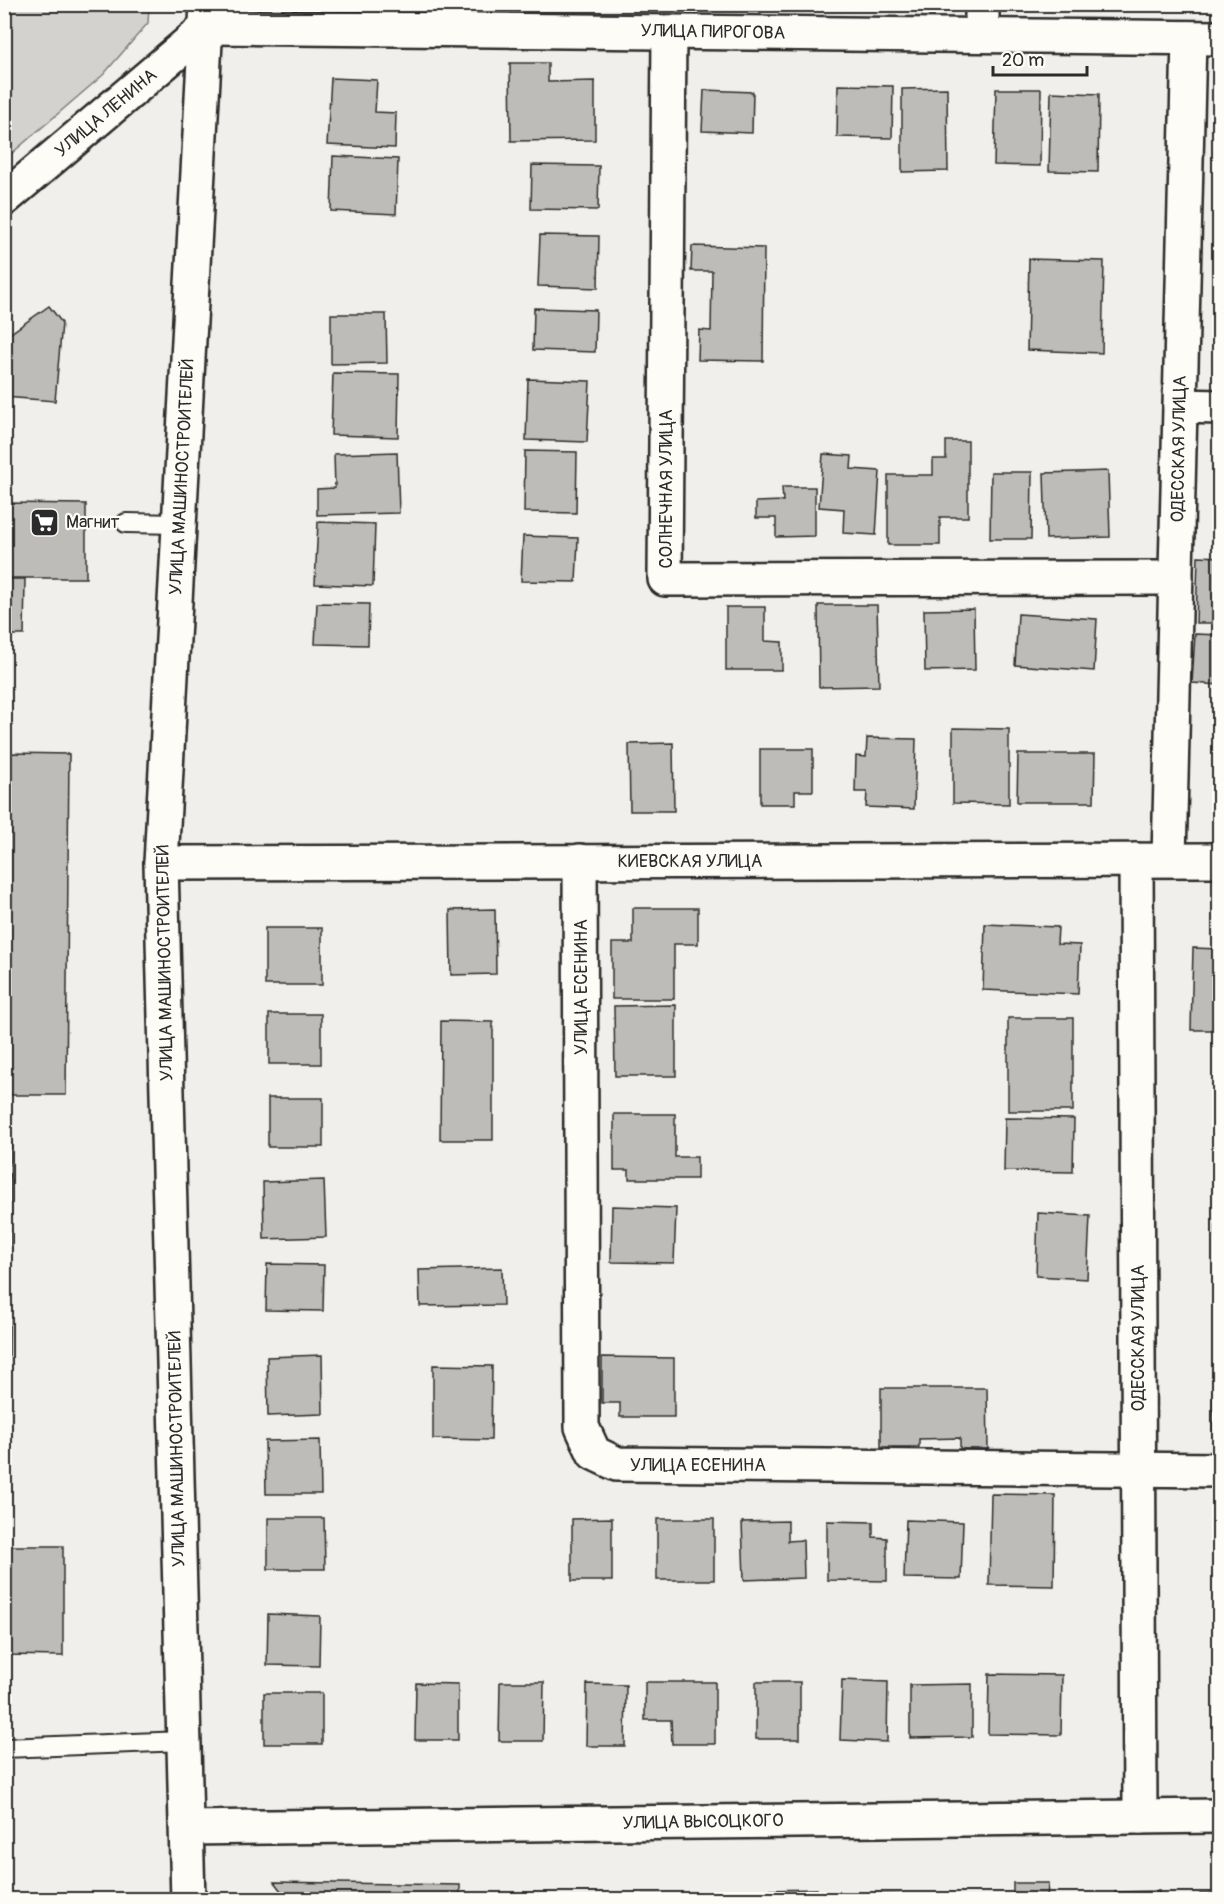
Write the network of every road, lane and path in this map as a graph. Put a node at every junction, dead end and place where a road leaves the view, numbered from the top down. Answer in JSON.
{"nodes":[{"id":1,"x":207,"y":16,"type":"edge"},
{"id":2,"x":607,"y":18,"type":"edge"},
{"id":3,"x":982,"y":20,"type":"edge"},
{"id":4,"x":669,"y":32,"type":"junction"},
{"id":5,"x":1204,"y":38,"type":"edge"},
{"id":6,"x":4,"y":199,"type":"edge"},
{"id":7,"x":1180,"y":406,"type":"junction"},
{"id":8,"x":1220,"y":407,"type":"edge"},
{"id":9,"x":126,"y":523,"type":"dead end"},
{"id":10,"x":180,"y":524,"type":"junction"},
{"id":11,"x":1176,"y":578,"type":"junction"},
{"id":12,"x":1169,"y":859,"type":"junction"},
{"id":13,"x":1136,"y":860,"type":"junction"},
{"id":14,"x":1220,"y":860,"type":"edge"},
{"id":15,"x":580,"y":861,"type":"junction"},
{"id":16,"x":161,"y":862,"type":"junction"},
{"id":17,"x":1138,"y":1468,"type":"junction"},
{"id":18,"x":1220,"y":1470,"type":"edge"},
{"id":19,"x":184,"y":1741,"type":"junction"},
{"id":20,"x":4,"y":1748,"type":"edge"},
{"id":21,"x":1140,"y":1816,"type":"junction"},
{"id":22,"x":1220,"y":1816,"type":"edge"},
{"id":23,"x":187,"y":1828,"type":"junction"},
{"id":24,"x":188,"y":1899,"type":"edge"}],
"edges":[{"from":1,"to":2,"type":"street","name":"УЛИЦА ПИРОГОВА"},
{"from":1,"to":6,"type":"street","name":"УЛИЦА ЛЕНИНА"},
{"from":1,"to":10,"type":"street","name":"УЛИЦА МАШИНОСТРОИТЕЛЕЙ"},
{"from":2,"to":4,"type":"street","name":"УЛИЦА ПИРОГОВА"},
{"from":3,"to":4,"type":"street","name":"УЛИЦА ПИРОГОВА"},
{"from":3,"to":5,"type":"street","name":"УЛИЦА ПИРОГОВА"},
{"from":4,"to":11,"type":"street","name":"СОЛНЕЧНАЯ УЛИЦА"},
{"from":5,"to":7,"type":"street","name":"ОДЕССКАЯ УЛИЦА"},
{"from":7,"to":8,"type":"street"},
{"from":7,"to":11,"type":"street","name":"ОДЕССКАЯ УЛИЦА"},
{"from":9,"to":10,"type":"lane"},
{"from":10,"to":16,"type":"street","name":"УЛИЦА МАШИНОСТРОИТЕЛЕЙ"},
{"from":11,"to":12,"type":"street","name":"ОДЕССКАЯ УЛИЦА"},
{"from":12,"to":13,"type":"street","name":"КИЕВСКАЯ УЛИЦА"},
{"from":12,"to":14,"type":"street","name":"КИЕВСКАЯ УЛИЦА"},
{"from":13,"to":15,"type":"street","name":"КИЕВСКАЯ УЛИЦА"},
{"from":13,"to":17,"type":"street","name":"ОДЕССКАЯ УЛИЦА"},
{"from":15,"to":16,"type":"street","name":"КИЕВСКАЯ УЛИЦА"},
{"from":15,"to":17,"type":"street","name":"УЛИЦА ЕСЕНИНА"},
{"from":16,"to":19,"type":"street","name":"УЛИЦА МАШИНОСТРОИТЕЛЕЙ"},
{"from":17,"to":18,"type":"street","name":"УЛИЦА ЕСЕНИНА"},
{"from":17,"to":21,"type":"street","name":"ОДЕССКАЯ УЛИЦА"},
{"from":19,"to":20,"type":"lane"},
{"from":19,"to":23,"type":"street","name":"УЛИЦА МАШИНОСТРОИТЕЛЕЙ"},
{"from":21,"to":22,"type":"street","name":"УЛИЦА ВЫСОЦКОГО"},
{"from":21,"to":23,"type":"street","name":"УЛИЦА ВЫСОЦКОГО"},
{"from":23,"to":24,"type":"street","name":"УЛИЦА МАШИНОСТРОИТЕЛЕЙ"}]}
